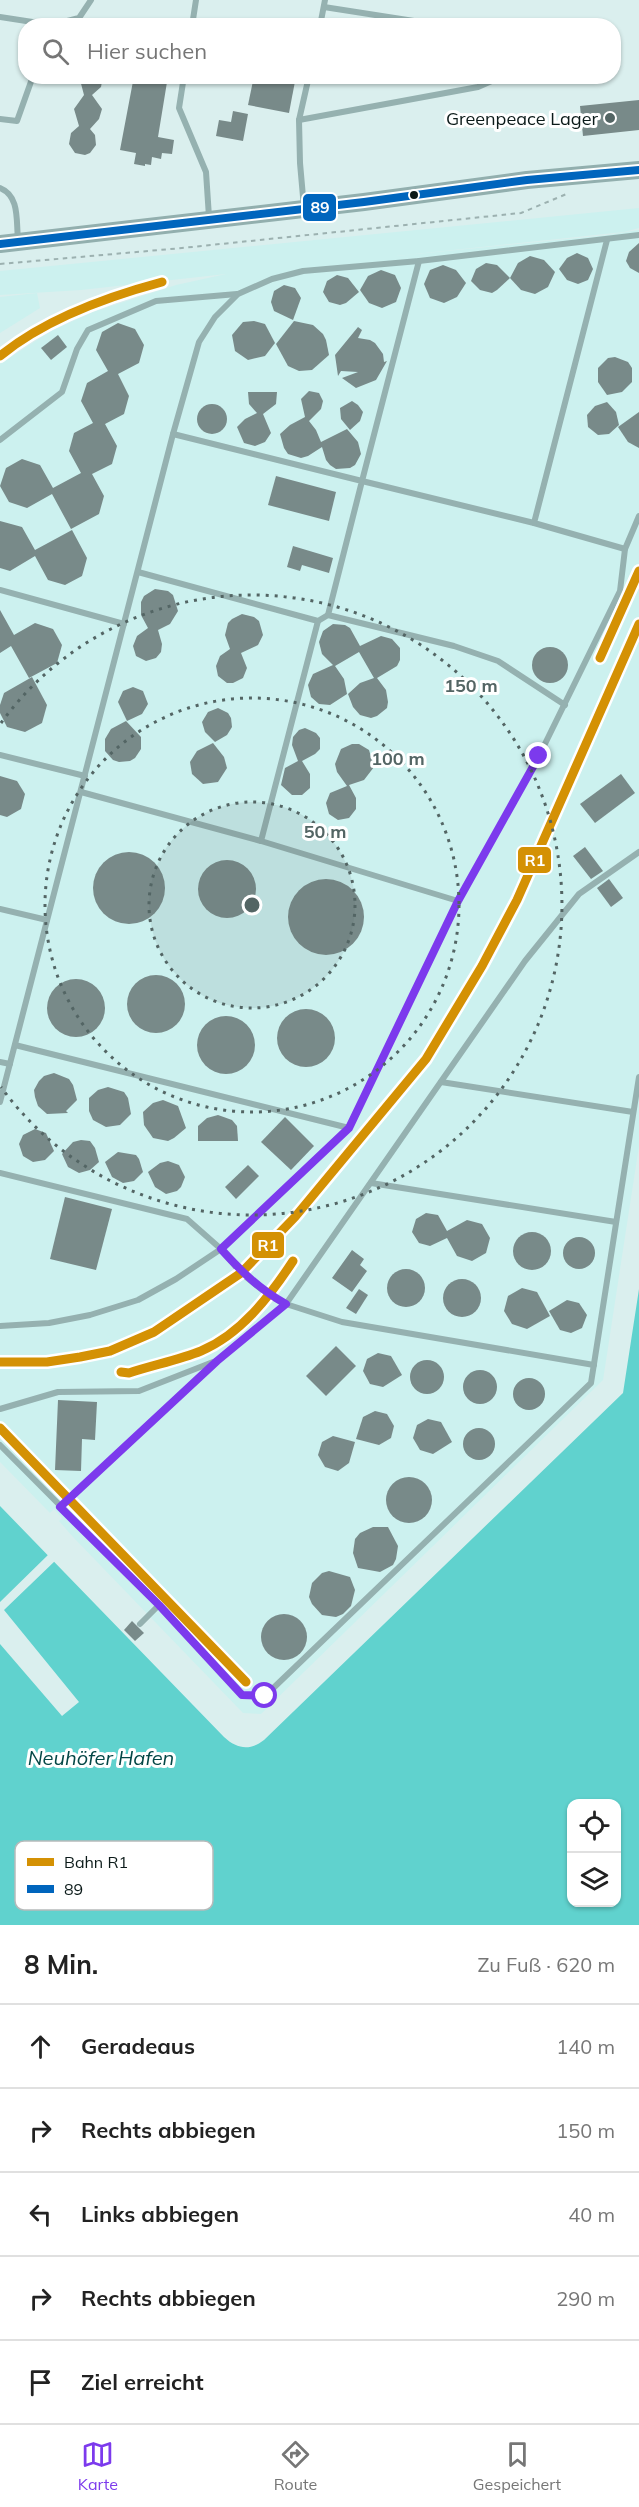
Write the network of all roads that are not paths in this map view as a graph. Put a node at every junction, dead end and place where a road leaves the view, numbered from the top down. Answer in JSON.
{"nodes":[{"id":1,"x":91,"y":0,"type":"edge"},
{"id":2,"x":196,"y":0,"type":"edge"},
{"id":3,"x":324,"y":3,"type":"edge"},
{"id":4,"x":0,"y":17,"type":"edge"},
{"id":5,"x":79,"y":18,"type":"edge"},
{"id":6,"x":193,"y":18,"type":"edge"},
{"id":7,"x":321,"y":18,"type":"edge"},
{"id":8,"x":404,"y":18,"type":"edge"},
{"id":9,"x":18,"y":20,"type":"edge"},
{"id":10,"x":30,"y":84,"type":"edge"},
{"id":11,"x":183,"y":84,"type":"edge"},
{"id":12,"x":307,"y":84,"type":"edge"},
{"id":13,"x":485,"y":84,"type":"edge"},
{"id":14,"x":0,"y":119,"type":"edge"},
{"id":15,"x":299,"y":120,"type":"junction"},
{"id":16,"x":638,"y":170,"type":"edge"},
{"id":17,"x":0,"y":188,"type":"edge"},
{"id":18,"x":304,"y":209,"type":"junction"},
{"id":19,"x":209,"y":221,"type":"junction"},
{"id":20,"x":639,"y":235,"type":"edge"},
{"id":21,"x":607,"y":240,"type":"junction"},
{"id":22,"x":19,"y":243,"type":"junction"},
{"id":23,"x":0,"y":244,"type":"edge"},
{"id":24,"x":419,"y":261,"type":"junction"},
{"id":25,"x":238,"y":294,"type":"junction"},
{"id":26,"x":173,"y":434,"type":"junction"},
{"id":27,"x":0,"y":440,"type":"edge"},
{"id":28,"x":362,"y":481,"type":"junction"},
{"id":29,"x":639,"y":516,"type":"edge"},
{"id":30,"x":534,"y":522,"type":"junction"},
{"id":31,"x":625,"y":549,"type":"junction"},
{"id":32,"x":138,"y":572,"type":"junction"},
{"id":33,"x":0,"y":590,"type":"edge"},
{"id":34,"x":328,"y":615,"type":"junction"},
{"id":35,"x":318,"y":621,"type":"junction"},
{"id":36,"x":124,"y":624,"type":"junction"},
{"id":37,"x":565,"y":705,"type":"junction"},
{"id":38,"x":0,"y":755,"type":"edge"},
{"id":39,"x":85,"y":776,"type":"junction"},
{"id":40,"x":81,"y":792,"type":"junction"},
{"id":41,"x":261,"y":841,"type":"junction"},
{"id":42,"x":639,"y":852,"type":"edge"},
{"id":43,"x":458,"y":901,"type":"junction"},
{"id":44,"x":0,"y":909,"type":"edge"},
{"id":45,"x":47,"y":920,"type":"junction"},
{"id":46,"x":15,"y":1045,"type":"junction"},
{"id":47,"x":0,"y":1062,"type":"edge"},
{"id":48,"x":10,"y":1064,"type":"junction"},
{"id":49,"x":639,"y":1077,"type":"edge"},
{"id":50,"x":441,"y":1082,"type":"junction"},
{"id":51,"x":0,"y":1102,"type":"edge"},
{"id":52,"x":633,"y":1113,"type":"junction"},
{"id":53,"x":349,"y":1128,"type":"junction"},
{"id":54,"x":0,"y":1173,"type":"edge"},
{"id":55,"x":371,"y":1183,"type":"junction"},
{"id":56,"x":616,"y":1222,"type":"junction"},
{"id":57,"x":221,"y":1249,"type":"junction"},
{"id":58,"x":286,"y":1304,"type":"junction"},
{"id":59,"x":0,"y":1326,"type":"edge"},
{"id":60,"x":217,"y":1361,"type":"junction"},
{"id":61,"x":594,"y":1365,"type":"junction"},
{"id":62,"x":0,"y":1409,"type":"edge"},
{"id":63,"x":0,"y":1445,"type":"edge"},
{"id":64,"x":60,"y":1507,"type":"junction"},
{"id":65,"x":159,"y":1605,"type":"junction"},
{"id":66,"x":140,"y":1624,"type":"dead end"}],
"edges":[{"from":1,"to":5,"type":"lane"},
{"from":2,"to":6,"type":"lane"},
{"from":3,"to":7,"type":"lane"},
{"from":3,"to":8,"type":"lane"},
{"from":4,"to":9,"type":"lane"},
{"from":10,"to":14,"type":"lane"},
{"from":11,"to":19,"type":"lane"},
{"from":12,"to":15,"type":"lane"},
{"from":13,"to":15,"type":"lane"},
{"from":15,"to":18,"type":"lane"},
{"from":16,"to":18,"type":"main road"},
{"from":17,"to":22,"type":"lane"},
{"from":18,"to":19,"type":"main road"},
{"from":19,"to":22,"type":"main road"},
{"from":20,"to":21,"type":"lane"},
{"from":21,"to":24,"type":"lane"},
{"from":21,"to":30,"type":"lane"},
{"from":22,"to":23,"type":"main road"},
{"from":24,"to":25,"type":"lane"},
{"from":24,"to":28,"type":"lane"},
{"from":25,"to":26,"type":"lane"},
{"from":25,"to":27,"type":"lane"},
{"from":26,"to":28,"type":"lane"},
{"from":26,"to":32,"type":"lane"},
{"from":28,"to":30,"type":"lane"},
{"from":28,"to":34,"type":"lane"},
{"from":29,"to":31,"type":"lane"},
{"from":30,"to":31,"type":"lane"},
{"from":31,"to":37,"type":"lane"},
{"from":32,"to":35,"type":"lane"},
{"from":32,"to":36,"type":"lane"},
{"from":33,"to":36,"type":"lane"},
{"from":34,"to":35,"type":"lane"},
{"from":34,"to":37,"type":"lane"},
{"from":35,"to":41,"type":"lane"},
{"from":36,"to":39,"type":"lane"},
{"from":37,"to":43,"type":"lane"},
{"from":38,"to":39,"type":"lane"},
{"from":39,"to":40,"type":"lane"},
{"from":40,"to":41,"type":"lane"},
{"from":40,"to":45,"type":"lane"},
{"from":41,"to":43,"type":"lane"},
{"from":42,"to":50,"type":"lane"},
{"from":43,"to":53,"type":"lane"},
{"from":44,"to":45,"type":"lane"},
{"from":45,"to":46,"type":"lane"},
{"from":46,"to":48,"type":"lane"},
{"from":46,"to":53,"type":"lane"},
{"from":47,"to":48,"type":"lane"},
{"from":48,"to":51,"type":"lane"},
{"from":49,"to":52,"type":"lane"},
{"from":50,"to":52,"type":"lane"},
{"from":50,"to":55,"type":"lane"},
{"from":52,"to":56,"type":"lane"},
{"from":53,"to":57,"type":"lane"},
{"from":54,"to":57,"type":"lane"},
{"from":55,"to":56,"type":"lane"},
{"from":55,"to":58,"type":"lane"},
{"from":56,"to":61,"type":"lane"},
{"from":57,"to":58,"type":"lane"},
{"from":57,"to":59,"type":"lane"},
{"from":58,"to":60,"type":"lane"},
{"from":58,"to":61,"type":"lane"},
{"from":60,"to":62,"type":"lane"},
{"from":60,"to":64,"type":"lane"},
{"from":61,"to":65,"type":"lane"},
{"from":63,"to":64,"type":"lane"},
{"from":64,"to":65,"type":"lane"},
{"from":65,"to":66,"type":"lane"}]}
